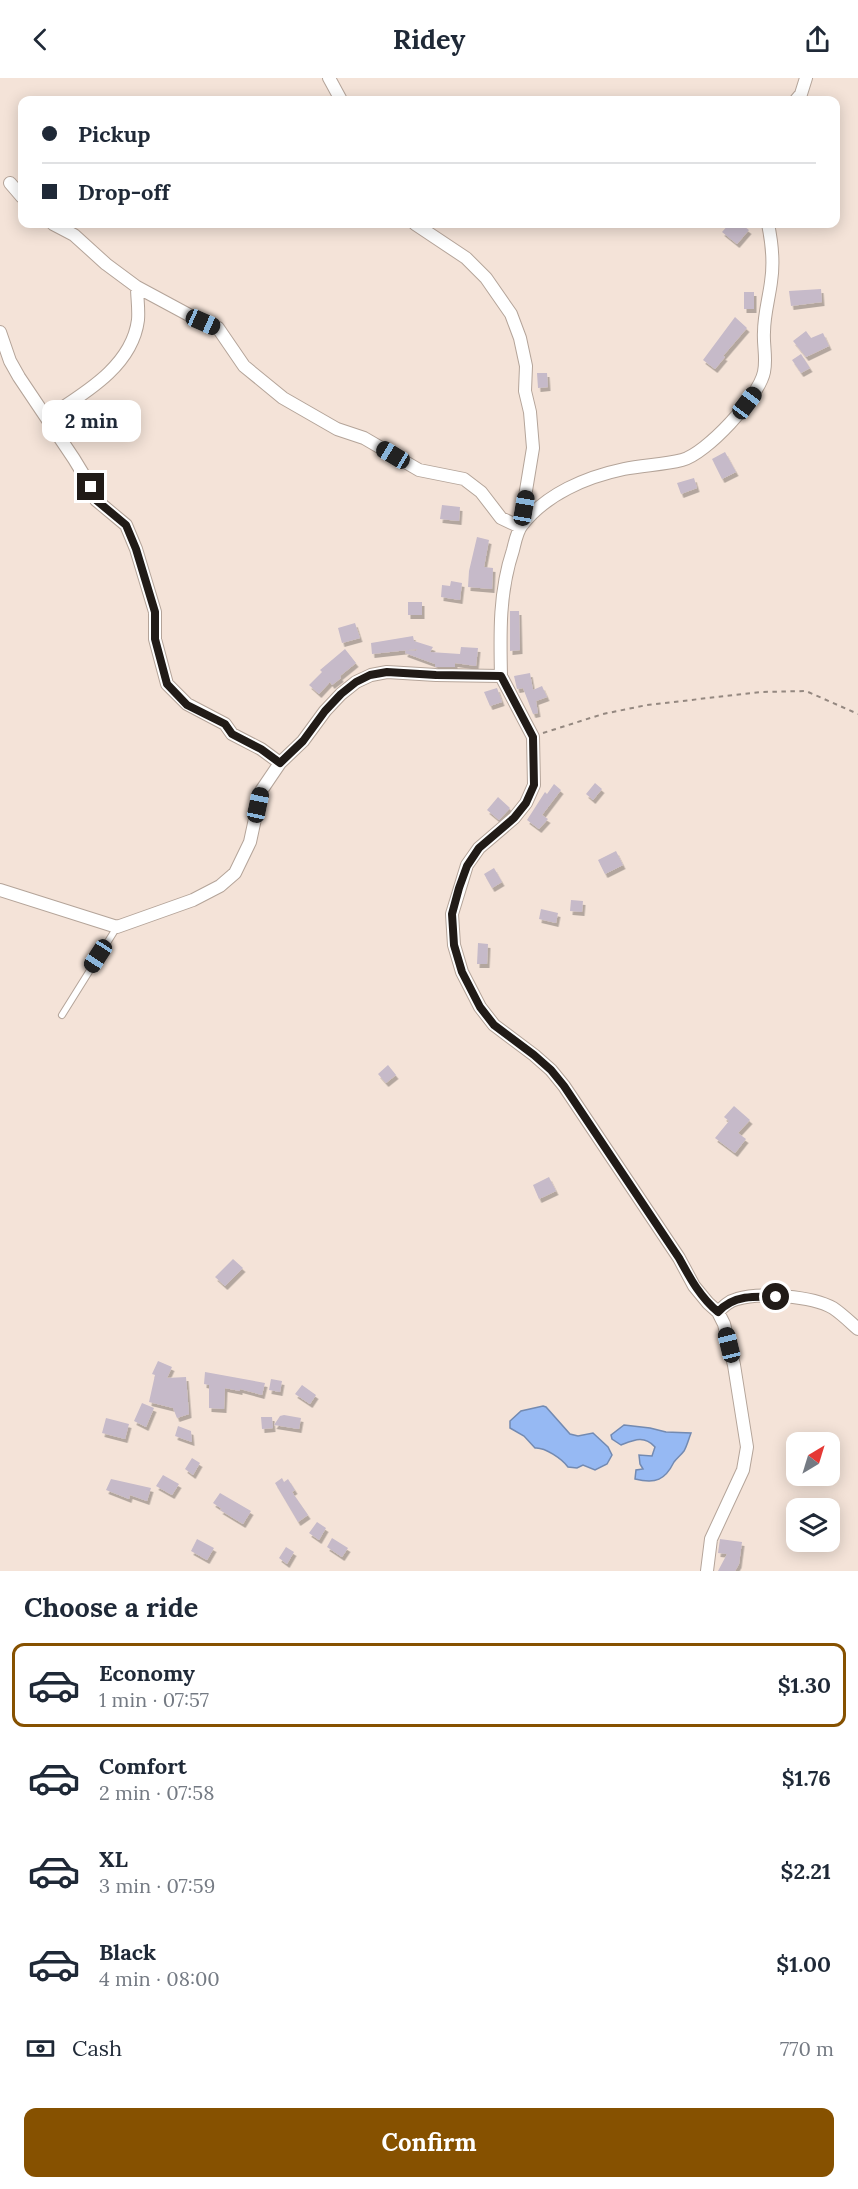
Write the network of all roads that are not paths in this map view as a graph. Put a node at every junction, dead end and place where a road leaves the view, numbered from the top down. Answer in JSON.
{"nodes":[{"id":1,"x":329,"y":78,"type":"edge"},
{"id":2,"x":806,"y":78,"type":"edge"},
{"id":3,"x":339,"y":96,"type":"edge"},
{"id":4,"x":799,"y":96,"type":"edge"},
{"id":5,"x":10,"y":183,"type":"dead end"},
{"id":6,"x":18,"y":192,"type":"edge"},
{"id":7,"x":61,"y":228,"type":"edge"},
{"id":8,"x":421,"y":228,"type":"edge"},
{"id":9,"x":769,"y":228,"type":"edge"},
{"id":10,"x":137,"y":287,"type":"junction"},
{"id":11,"x":0,"y":332,"type":"edge"},
{"id":12,"x":48,"y":417,"type":"junction"},
{"id":13,"x":520,"y":527,"type":"junction"},
{"id":14,"x":501,"y":676,"type":"junction"},
{"id":15,"x":280,"y":763,"type":"junction"},
{"id":16,"x":0,"y":890,"type":"edge"},
{"id":17,"x":117,"y":927,"type":"junction"},
{"id":18,"x":62,"y":1015,"type":"dead end"},
{"id":19,"x":718,"y":1312,"type":"junction"},
{"id":20,"x":858,"y":1329,"type":"edge"},
{"id":21,"x":706,"y":1571,"type":"edge"}],
"edges":[{"from":1,"to":3,"type":"street"},
{"from":2,"to":4,"type":"street"},
{"from":5,"to":6,"type":"street"},
{"from":7,"to":10,"type":"street"},
{"from":8,"to":13,"type":"street"},
{"from":9,"to":13,"type":"street"},
{"from":10,"to":12,"type":"street"},
{"from":10,"to":13,"type":"street"},
{"from":11,"to":12,"type":"street"},
{"from":12,"to":15,"type":"street"},
{"from":13,"to":14,"type":"street"},
{"from":14,"to":15,"type":"street"},
{"from":14,"to":19,"type":"street"},
{"from":15,"to":17,"type":"street"},
{"from":16,"to":17,"type":"street"},
{"from":17,"to":18,"type":"lane"},
{"from":19,"to":20,"type":"street"},
{"from":19,"to":21,"type":"street"}]}
